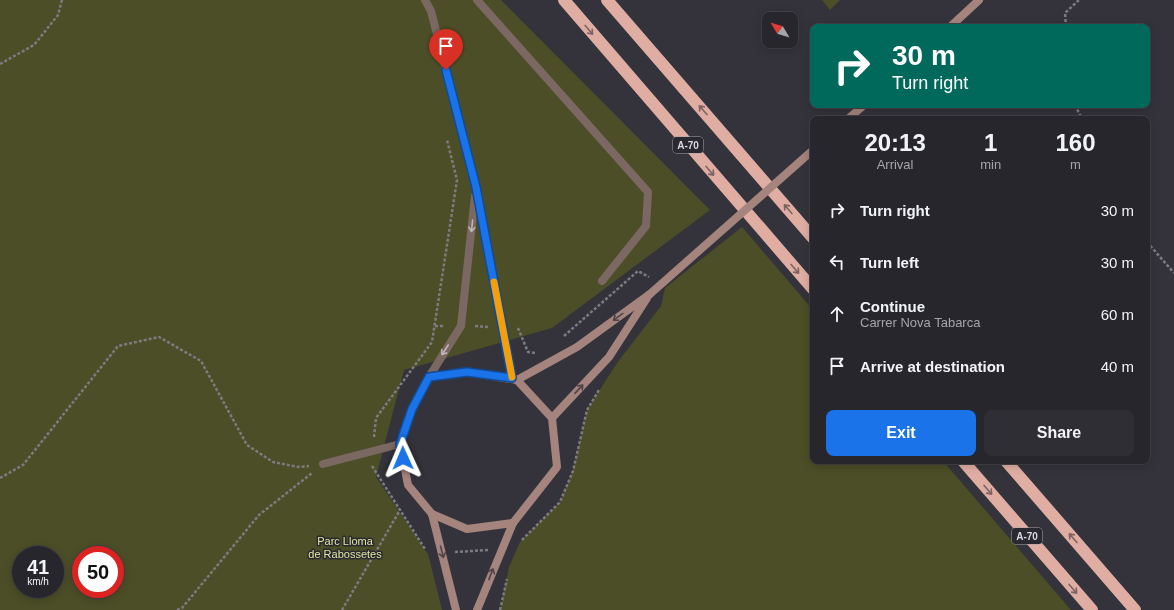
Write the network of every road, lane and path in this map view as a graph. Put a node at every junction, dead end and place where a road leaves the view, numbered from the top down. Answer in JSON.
{"nodes":[{"id":1,"x":62,"y":0,"type":"edge"},
{"id":2,"x":425,"y":0,"type":"edge"},
{"id":3,"x":477,"y":0,"type":"edge"},
{"id":4,"x":564,"y":0,"type":"edge"},
{"id":5,"x":607,"y":0,"type":"edge"},
{"id":6,"x":980,"y":0,"type":"edge"},
{"id":7,"x":1079,"y":0,"type":"edge"},
{"id":8,"x":953,"y":24,"type":"edge"},
{"id":9,"x":1066,"y":24,"type":"edge"},
{"id":10,"x":0,"y":64,"type":"edge"},
{"id":11,"x":860,"y":108,"type":"edge"},
{"id":12,"x":851,"y":116,"type":"edge"},
{"id":13,"x":446,"y":135,"type":"dead end"},
{"id":14,"x":810,"y":153,"type":"edge"},
{"id":15,"x":476,"y":187,"type":"junction"},
{"id":16,"x":810,"y":235,"type":"edge"},
{"id":17,"x":1150,"y":245,"type":"edge"},
{"id":18,"x":1174,"y":273,"type":"edge"},
{"id":19,"x":602,"y":281,"type":"dead end"},
{"id":20,"x":662,"y":284,"type":"junction"},
{"id":21,"x":810,"y":286,"type":"edge"},
{"id":22,"x":650,"y":294,"type":"junction"},
{"id":23,"x":435,"y":326,"type":"junction"},
{"id":24,"x":461,"y":326,"type":"junction"},
{"id":25,"x":502,"y":327,"type":"junction"},
{"id":26,"x":562,"y":338,"type":"dead end"},
{"id":27,"x":540,"y":354,"type":"dead end"},
{"id":28,"x":429,"y":377,"type":"junction"},
{"id":29,"x":515,"y":379,"type":"junction"},
{"id":30,"x":602,"y":386,"type":"dead end"},
{"id":31,"x":552,"y":418,"type":"junction"},
{"id":32,"x":400,"y":444,"type":"junction"},
{"id":33,"x":373,"y":451,"type":"junction"},
{"id":34,"x":323,"y":464,"type":"junction"},
{"id":35,"x":965,"y":464,"type":"edge"},
{"id":36,"x":1009,"y":464,"type":"edge"},
{"id":37,"x":0,"y":478,"type":"edge"},
{"id":38,"x":400,"y":510,"type":"junction"},
{"id":39,"x":432,"y":514,"type":"junction"},
{"id":40,"x":512,"y":523,"type":"junction"},
{"id":41,"x":501,"y":549,"type":"junction"},
{"id":42,"x":442,"y":553,"type":"junction"},
{"id":43,"x":508,"y":574,"type":"dead end"},
{"id":44,"x":177,"y":610,"type":"edge"},
{"id":45,"x":342,"y":610,"type":"edge"},
{"id":46,"x":456,"y":610,"type":"edge"},
{"id":47,"x":477,"y":610,"type":"edge"},
{"id":48,"x":500,"y":610,"type":"edge"},
{"id":49,"x":1092,"y":610,"type":"edge"},
{"id":50,"x":1135,"y":610,"type":"edge"}],
"edges":[{"from":1,"to":10,"type":"path"},
{"from":2,"to":15,"type":"street"},
{"from":3,"to":19,"type":"street"},
{"from":4,"to":21,"type":"highway","number":"A-70","one_way":true},
{"from":16,"to":5,"type":"highway","one_way":true},
{"from":6,"to":8,"type":"main road"},
{"from":7,"to":9,"type":"path"},
{"from":11,"to":12,"type":"main road"},
{"from":13,"to":23,"type":"path"},
{"from":14,"to":20,"type":"main road","bridge":true},
{"from":15,"to":24,"type":"street","one_way":true},
{"from":15,"to":25,"type":"street"},
{"from":17,"to":18,"type":"path"},
{"from":20,"to":22,"type":"main road","bridge":true},
{"from":20,"to":26,"type":"path"},
{"from":22,"to":29,"type":"main road","one_way":true},
{"from":31,"to":22,"type":"main road","one_way":true},
{"from":23,"to":24,"type":"path"},
{"from":23,"to":33,"type":"path"},
{"from":24,"to":25,"type":"path"},
{"from":24,"to":28,"type":"street","one_way":true},
{"from":25,"to":27,"type":"path"},
{"from":25,"to":29,"type":"street"},
{"from":28,"to":29,"type":"main road"},
{"from":28,"to":32,"type":"main road"},
{"from":29,"to":31,"type":"main road"},
{"from":30,"to":41,"type":"path"},
{"from":31,"to":40,"type":"main road"},
{"from":32,"to":33,"type":"street"},
{"from":32,"to":39,"type":"main road"},
{"from":33,"to":34,"type":"street"},
{"from":33,"to":38,"type":"path"},
{"from":34,"to":37,"type":"path"},
{"from":34,"to":44,"type":"path"},
{"from":35,"to":49,"type":"highway","number":"A-70","one_way":true},
{"from":50,"to":36,"type":"highway","one_way":true},
{"from":38,"to":42,"type":"path"},
{"from":38,"to":45,"type":"path"},
{"from":39,"to":40,"type":"main road"},
{"from":39,"to":42,"type":"main road","one_way":true},
{"from":40,"to":41,"type":"main road"},
{"from":41,"to":42,"type":"path"},
{"from":47,"to":41,"type":"main road","one_way":true},
{"from":42,"to":46,"type":"main road"},
{"from":43,"to":48,"type":"path"}]}
